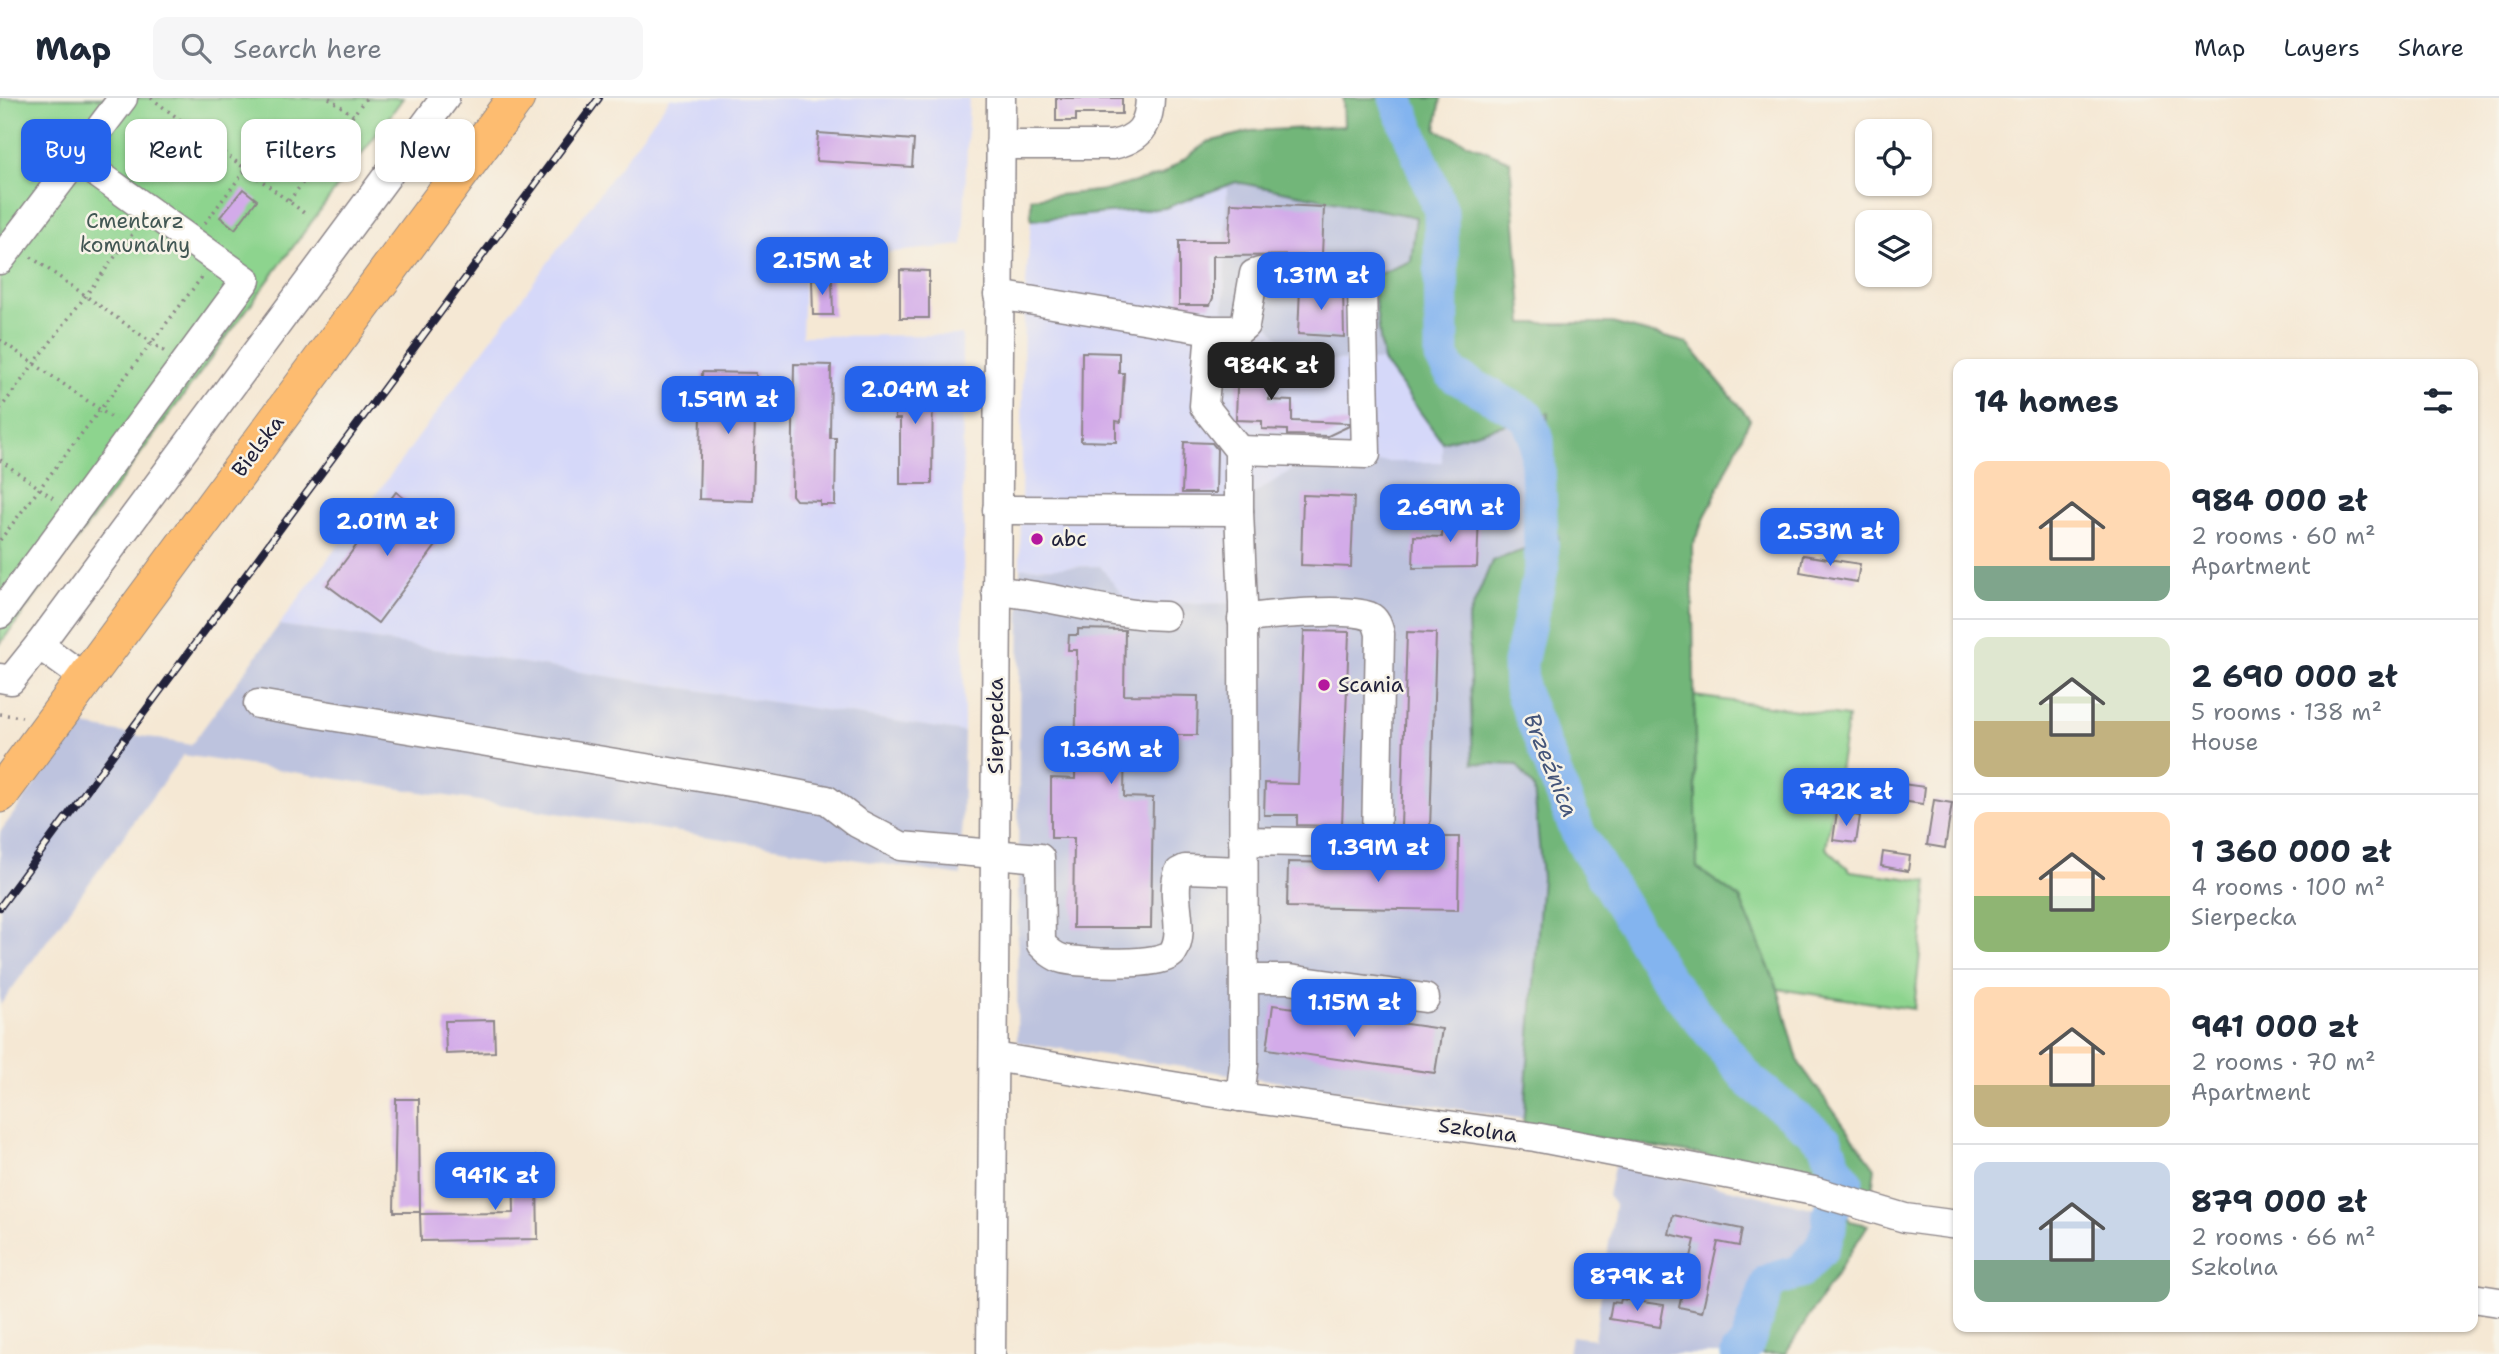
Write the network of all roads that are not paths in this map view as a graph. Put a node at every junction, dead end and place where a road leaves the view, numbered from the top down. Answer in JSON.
{"nodes":[{"id":1,"x":123,"y":98,"type":"edge"},
{"id":2,"x":445,"y":98,"type":"edge"},
{"id":3,"x":516,"y":98,"type":"edge"},
{"id":4,"x":1001,"y":98,"type":"edge"},
{"id":5,"x":1150,"y":98,"type":"edge"},
{"id":6,"x":107,"y":119,"type":"edge"},
{"id":7,"x":1000,"y":145,"type":"junction"},
{"id":8,"x":59,"y":182,"type":"edge"},
{"id":9,"x":109,"y":182,"type":"edge"},
{"id":10,"x":6,"y":252,"type":"edge"},
{"id":11,"x":998,"y":295,"type":"junction"},
{"id":12,"x":1210,"y":330,"type":"junction"},
{"id":13,"x":1239,"y":450,"type":"junction"},
{"id":14,"x":997,"y":510,"type":"junction"},
{"id":15,"x":1239,"y":511,"type":"junction"},
{"id":16,"x":996,"y":591,"type":"junction"},
{"id":17,"x":0,"y":614,"type":"edge"},
{"id":18,"x":1165,"y":616,"type":"dead end"},
{"id":19,"x":1242,"y":619,"type":"junction"},
{"id":20,"x":39,"y":645,"type":"junction"},
{"id":21,"x":0,"y":678,"type":"edge"},
{"id":22,"x":86,"y":679,"type":"junction"},
{"id":23,"x":258,"y":704,"type":"dead end"},
{"id":24,"x":0,"y":794,"type":"edge"},
{"id":25,"x":1243,"y":841,"type":"junction"},
{"id":26,"x":1376,"y":843,"type":"junction"},
{"id":27,"x":1420,"y":844,"type":"dead end"},
{"id":28,"x":995,"y":856,"type":"junction"},
{"id":29,"x":1243,"y":871,"type":"junction"},
{"id":30,"x":1244,"y":979,"type":"junction"},
{"id":31,"x":1425,"y":998,"type":"dead end"},
{"id":32,"x":994,"y":1057,"type":"junction"},
{"id":33,"x":1240,"y":1097,"type":"junction"},
{"id":34,"x":1953,"y":1224,"type":"edge"},
{"id":35,"x":2478,"y":1299,"type":"edge"},
{"id":36,"x":2499,"y":1302,"type":"edge"},
{"id":37,"x":992,"y":1354,"type":"edge"}],
"edges":[{"from":1,"to":6,"type":"street"},
{"from":2,"to":20,"type":"street"},
{"from":3,"to":22,"type":"main road","name":"Bielska"},
{"from":4,"to":7,"type":"street","name":"Sierpecka"},
{"from":5,"to":7,"type":"street"},
{"from":7,"to":11,"type":"street","name":"Sierpecka"},
{"from":8,"to":10,"type":"street"},
{"from":9,"to":17,"type":"street"},
{"from":11,"to":12,"type":"street"},
{"from":11,"to":14,"type":"street","name":"Sierpecka"},
{"from":12,"to":13,"type":"street"},
{"from":12,"to":13,"type":"street"},
{"from":13,"to":15,"type":"street"},
{"from":14,"to":15,"type":"street"},
{"from":14,"to":16,"type":"street","name":"Sierpecka"},
{"from":15,"to":19,"type":"street"},
{"from":16,"to":18,"type":"street"},
{"from":16,"to":28,"type":"street","name":"Sierpecka"},
{"from":19,"to":25,"type":"street"},
{"from":19,"to":26,"type":"street"},
{"from":20,"to":21,"type":"street"},
{"from":20,"to":22,"type":"street"},
{"from":22,"to":24,"type":"main road","name":"Bielska"},
{"from":23,"to":28,"type":"street"},
{"from":25,"to":26,"type":"street"},
{"from":25,"to":29,"type":"street"},
{"from":26,"to":27,"type":"street"},
{"from":28,"to":29,"type":"street"},
{"from":28,"to":32,"type":"street","name":"Sierpecka"},
{"from":29,"to":30,"type":"street"},
{"from":30,"to":31,"type":"street"},
{"from":30,"to":33,"type":"street"},
{"from":32,"to":33,"type":"street","name":"Szkolna"},
{"from":32,"to":37,"type":"street","name":"Sierpecka"},
{"from":33,"to":34,"type":"street","name":"Szkolna"},
{"from":35,"to":36,"type":"street"}]}
